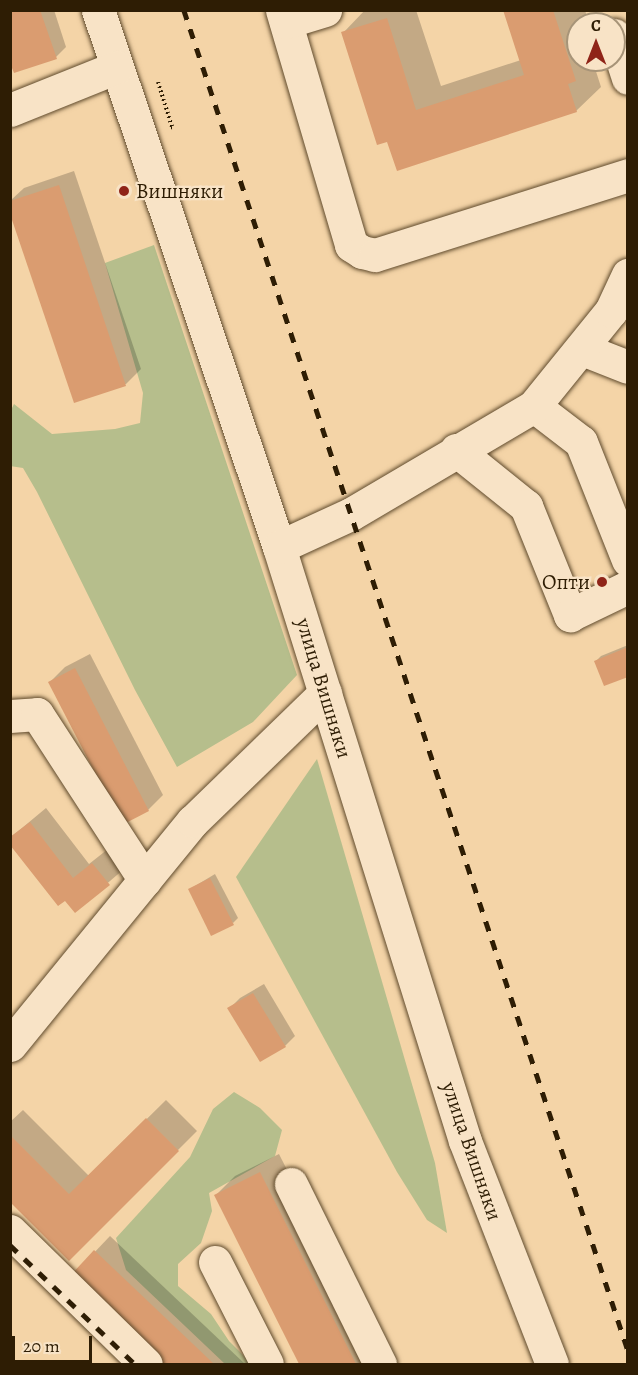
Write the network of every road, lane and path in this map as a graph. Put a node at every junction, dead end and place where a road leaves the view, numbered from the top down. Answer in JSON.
{"nodes":[{"id":1,"x":98,"y":10,"type":"edge"},
{"id":2,"x":325,"y":10,"type":"edge"},
{"id":3,"x":284,"y":16,"type":"edge"},
{"id":4,"x":117,"y":67,"type":"junction"},
{"id":5,"x":10,"y":110,"type":"edge"},
{"id":6,"x":627,"y":175,"type":"edge"},
{"id":7,"x":627,"y":275,"type":"edge"},
{"id":8,"x":582,"y":349,"type":"junction"},
{"id":9,"x":627,"y":367,"type":"edge"},
{"id":10,"x":534,"y":406,"type":"junction"},
{"id":11,"x":456,"y":450,"type":"junction"},
{"id":12,"x":279,"y":547,"type":"junction"},
{"id":13,"x":627,"y":560,"type":"edge"},
{"id":14,"x":627,"y":587,"type":"edge"},
{"id":15,"x":325,"y":693,"type":"junction"},
{"id":16,"x":10,"y":716,"type":"edge"},
{"id":17,"x":145,"y":880,"type":"junction"},
{"id":18,"x":10,"y":1045,"type":"edge"},
{"id":19,"x":291,"y":1184,"type":"dead end"},
{"id":20,"x":10,"y":1231,"type":"edge"},
{"id":21,"x":215,"y":1263,"type":"dead end"},
{"id":22,"x":146,"y":1365,"type":"edge"},
{"id":23,"x":267,"y":1365,"type":"edge"},
{"id":24,"x":380,"y":1365,"type":"edge"},
{"id":25,"x":552,"y":1365,"type":"edge"}],
"edges":[{"from":1,"to":4,"type":"street","name":"улица Вишняки"},
{"from":2,"to":3,"type":"street"},
{"from":3,"to":6,"type":"street"},
{"from":4,"to":5,"type":"street"},
{"from":4,"to":12,"type":"street","name":"улица Вишняки"},
{"from":7,"to":8,"type":"street"},
{"from":8,"to":9,"type":"street"},
{"from":8,"to":10,"type":"street"},
{"from":10,"to":11,"type":"street"},
{"from":10,"to":13,"type":"street"},
{"from":11,"to":12,"type":"street"},
{"from":11,"to":14,"type":"street"},
{"from":12,"to":15,"type":"street","name":"улица Вишняки"},
{"from":15,"to":17,"type":"street"},
{"from":15,"to":25,"type":"street","name":"улица Вишняки"},
{"from":16,"to":17,"type":"street"},
{"from":17,"to":18,"type":"street"},
{"from":19,"to":24,"type":"street"},
{"from":20,"to":22,"type":"street"},
{"from":21,"to":23,"type":"street"}]}
